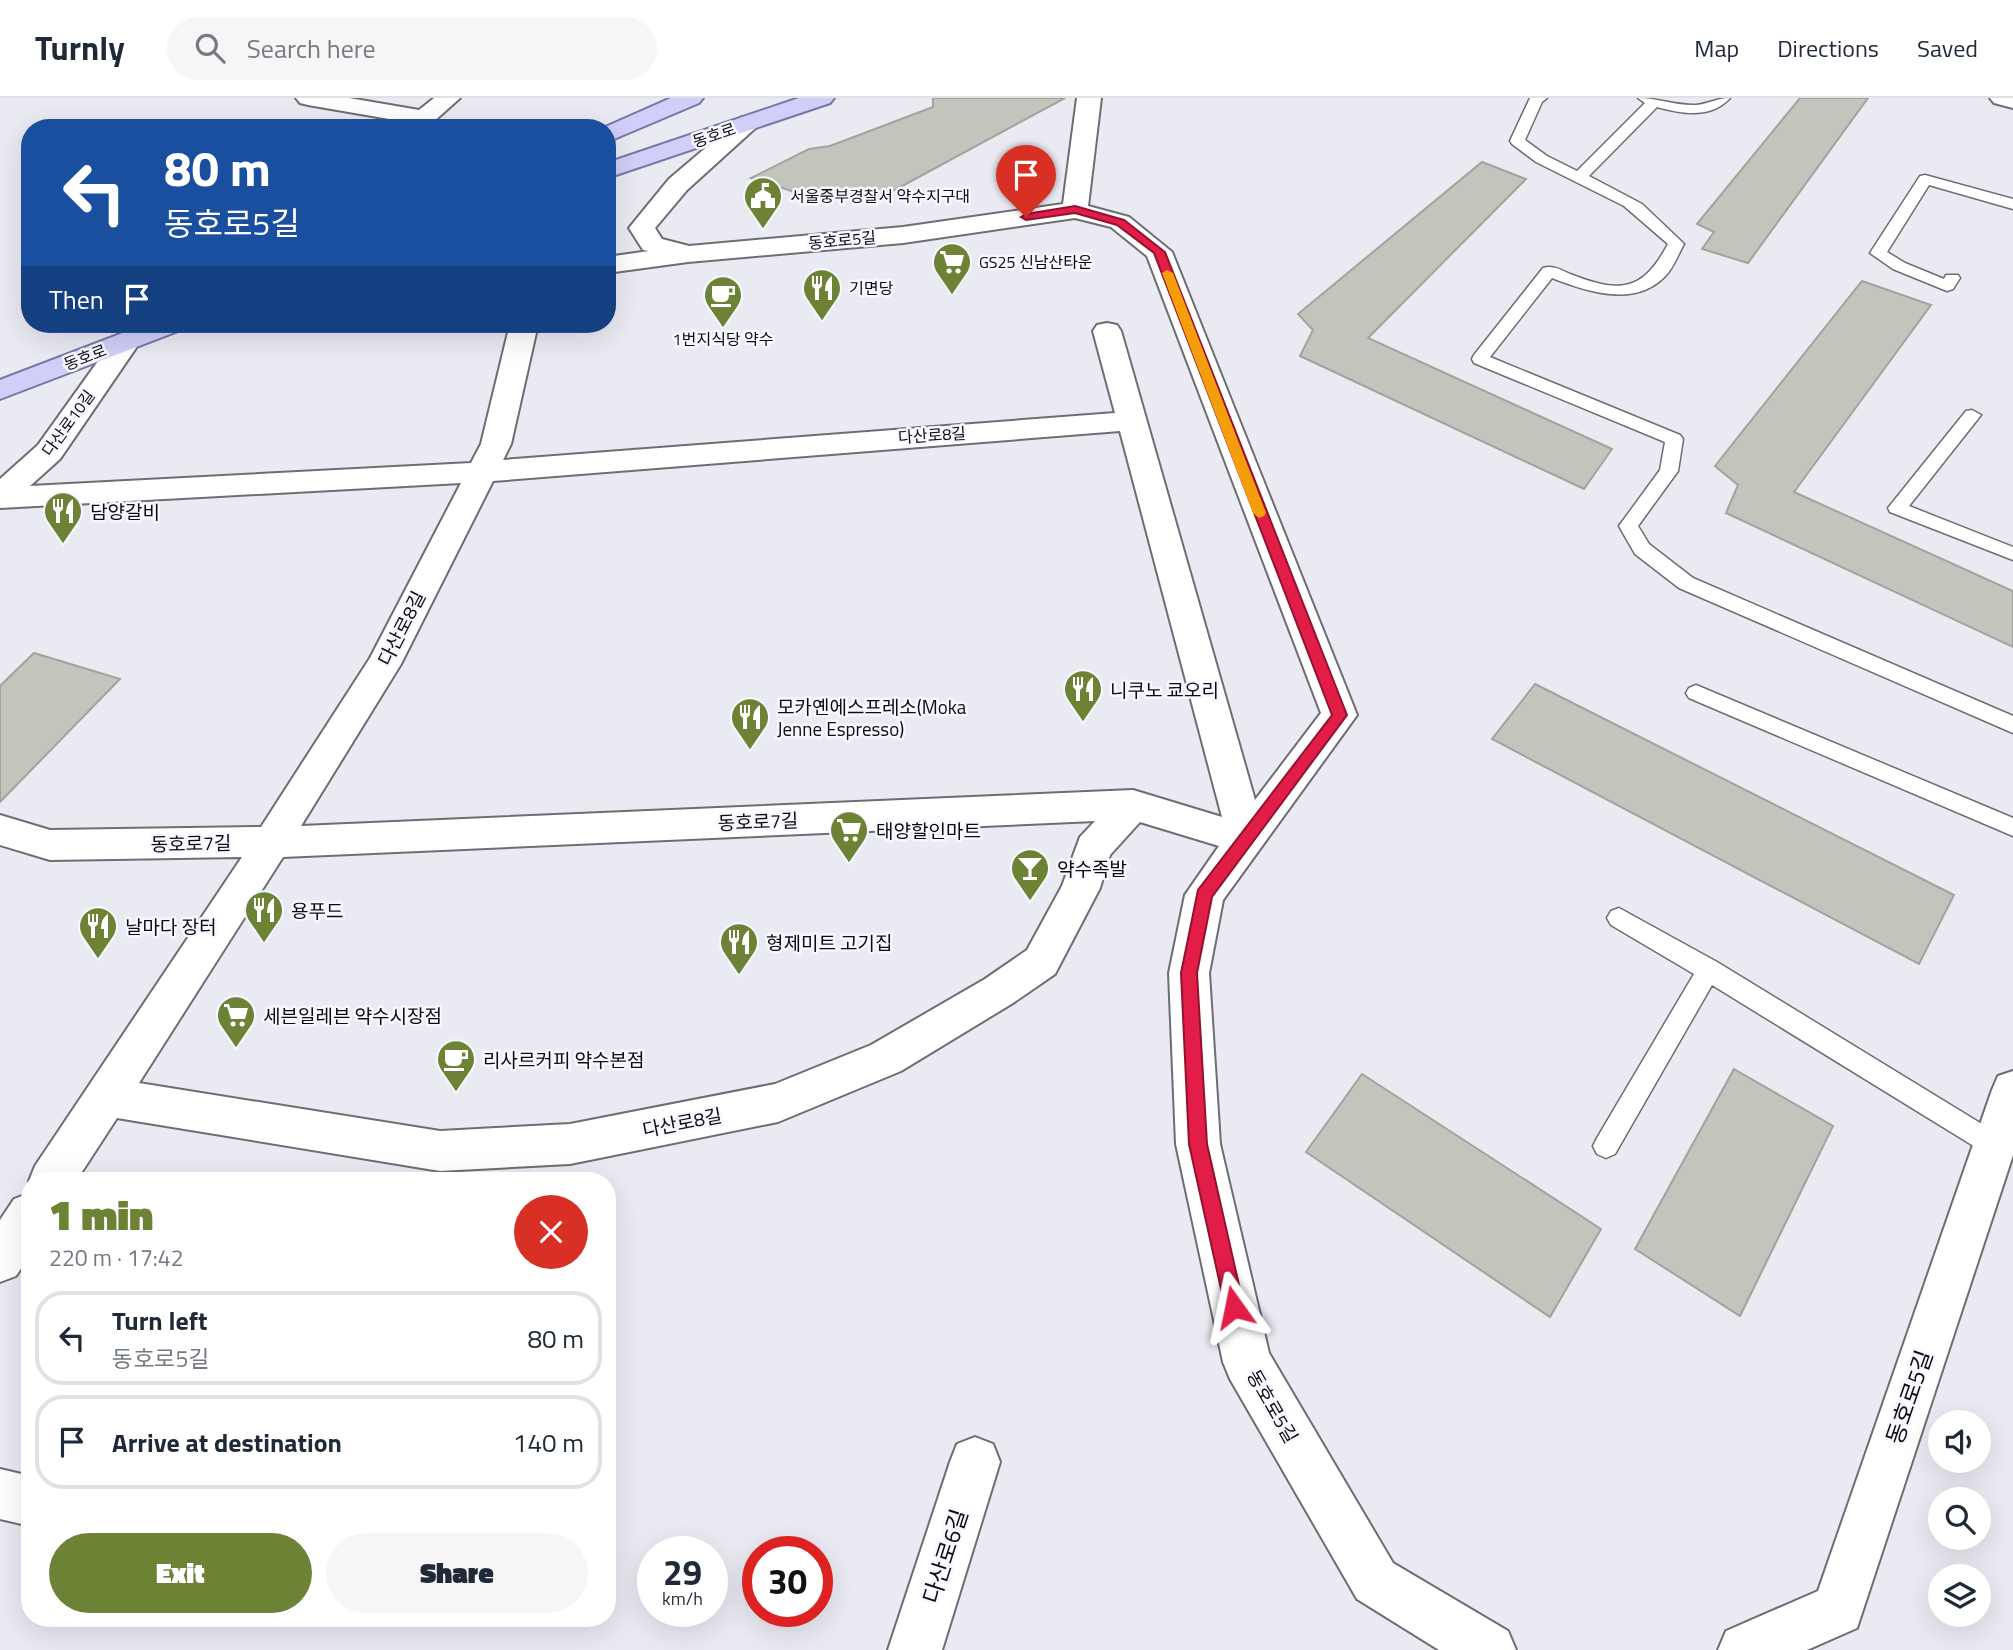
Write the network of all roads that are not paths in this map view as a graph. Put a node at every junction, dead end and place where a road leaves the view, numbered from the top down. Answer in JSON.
{"nodes":[{"id":1,"x":309,"y":98,"type":"edge"},
{"id":2,"x":448,"y":98,"type":"edge"},
{"id":3,"x":691,"y":98,"type":"edge"},
{"id":4,"x":822,"y":98,"type":"edge"},
{"id":5,"x":1089,"y":98,"type":"edge"},
{"id":6,"x":1540,"y":98,"type":"edge"},
{"id":7,"x":1723,"y":98,"type":"edge"},
{"id":8,"x":2002,"y":98,"type":"edge"},
{"id":9,"x":1650,"y":99,"type":"edge"},
{"id":10,"x":2013,"y":100,"type":"edge"},
{"id":11,"x":750,"y":122,"type":"junction"},
{"id":12,"x":616,"y":131,"type":"edge"},
{"id":13,"x":616,"y":168,"type":"edge"},
{"id":14,"x":1578,"y":178,"type":"junction"},
{"id":15,"x":2013,"y":204,"type":"edge"},
{"id":16,"x":1075,"y":210,"type":"junction"},
{"id":17,"x":688,"y":254,"type":"junction"},
{"id":18,"x":616,"y":264,"type":"edge"},
{"id":19,"x":1952,"y":278,"type":"dead end"},
{"id":20,"x":1107,"y":331,"type":"dead end"},
{"id":21,"x":148,"y":333,"type":"edge"},
{"id":22,"x":522,"y":333,"type":"edge"},
{"id":23,"x":126,"y":342,"type":"junction"},
{"id":24,"x":0,"y":390,"type":"edge"},
{"id":25,"x":1972,"y":415,"type":"dead end"},
{"id":26,"x":1132,"y":421,"type":"junction"},
{"id":27,"x":481,"y":472,"type":"junction"},
{"id":28,"x":0,"y":497,"type":"edge"},
{"id":29,"x":2013,"y":554,"type":"edge"},
{"id":30,"x":1696,"y":692,"type":"dead end"},
{"id":31,"x":2013,"y":725,"type":"edge"},
{"id":32,"x":1133,"y":805,"type":"junction"},
{"id":33,"x":2013,"y":827,"type":"edge"},
{"id":34,"x":0,"y":830,"type":"edge"},
{"id":35,"x":1247,"y":839,"type":"junction"},
{"id":36,"x":272,"y":842,"type":"junction"},
{"id":37,"x":1619,"y":918,"type":"dead end"},
{"id":38,"x":1709,"y":969,"type":"junction"},
{"id":39,"x":2013,"y":1090,"type":"edge"},
{"id":40,"x":107,"y":1097,"type":"junction"},
{"id":41,"x":1994,"y":1145,"type":"junction"},
{"id":42,"x":1606,"y":1146,"type":"dead end"},
{"id":43,"x":57,"y":1172,"type":"edge"},
{"id":44,"x":21,"y":1228,"type":"edge"},
{"id":45,"x":0,"y":1259,"type":"edge"},
{"id":46,"x":975,"y":1462,"type":"dead end"},
{"id":47,"x":0,"y":1493,"type":"edge"},
{"id":48,"x":21,"y":1499,"type":"edge"},
{"id":49,"x":915,"y":1650,"type":"edge"},
{"id":50,"x":1489,"y":1650,"type":"edge"},
{"id":51,"x":1745,"y":1650,"type":"edge"}],
"edges":[{"from":1,"to":2,"type":"street"},
{"from":3,"to":12,"type":"main road"},
{"from":4,"to":11,"type":"main road","name":"동호로"},
{"from":5,"to":16,"type":"street"},
{"from":6,"to":14,"type":"lane"},
{"from":7,"to":9,"type":"lane"},
{"from":8,"to":10,"type":"street"},
{"from":9,"to":14,"type":"lane"},
{"from":11,"to":13,"type":"main road","name":"동호로"},
{"from":11,"to":17,"type":"street"},
{"from":14,"to":31,"type":"lane"},
{"from":15,"to":19,"type":"lane"},
{"from":16,"to":17,"type":"street","name":"동호로5길"},
{"from":16,"to":35,"type":"street","name":"동호로5길"},
{"from":17,"to":18,"type":"street","name":"동호로5길"},
{"from":20,"to":26,"type":"street"},
{"from":21,"to":23,"type":"main road","name":"동호로"},
{"from":22,"to":27,"type":"street","name":"다산로8길"},
{"from":23,"to":24,"type":"main road","name":"동호로"},
{"from":23,"to":28,"type":"street","name":"다산로10길"},
{"from":25,"to":29,"type":"lane"},
{"from":26,"to":27,"type":"street","name":"다산로8길"},
{"from":26,"to":35,"type":"street"},
{"from":27,"to":28,"type":"street","name":"다산로8길"},
{"from":27,"to":36,"type":"street","name":"다산로8길"},
{"from":30,"to":33,"type":"lane"},
{"from":32,"to":35,"type":"street","name":"동호로7길"},
{"from":32,"to":36,"type":"street","name":"동호로7길"},
{"from":32,"to":40,"type":"street","name":"다산로8길"},
{"from":34,"to":36,"type":"street","name":"동호로7길"},
{"from":35,"to":50,"type":"street","name":"동호로5길"},
{"from":36,"to":40,"type":"street","name":"다산로8길"},
{"from":37,"to":38,"type":"lane"},
{"from":38,"to":41,"type":"lane"},
{"from":38,"to":42,"type":"lane"},
{"from":39,"to":41,"type":"street","name":"동호로5길"},
{"from":40,"to":43,"type":"street","name":"다산로8길"},
{"from":41,"to":51,"type":"street","name":"동호로5길"},
{"from":44,"to":45,"type":"street"},
{"from":46,"to":49,"type":"street","name":"다산로6길"},
{"from":47,"to":48,"type":"street"}]}
